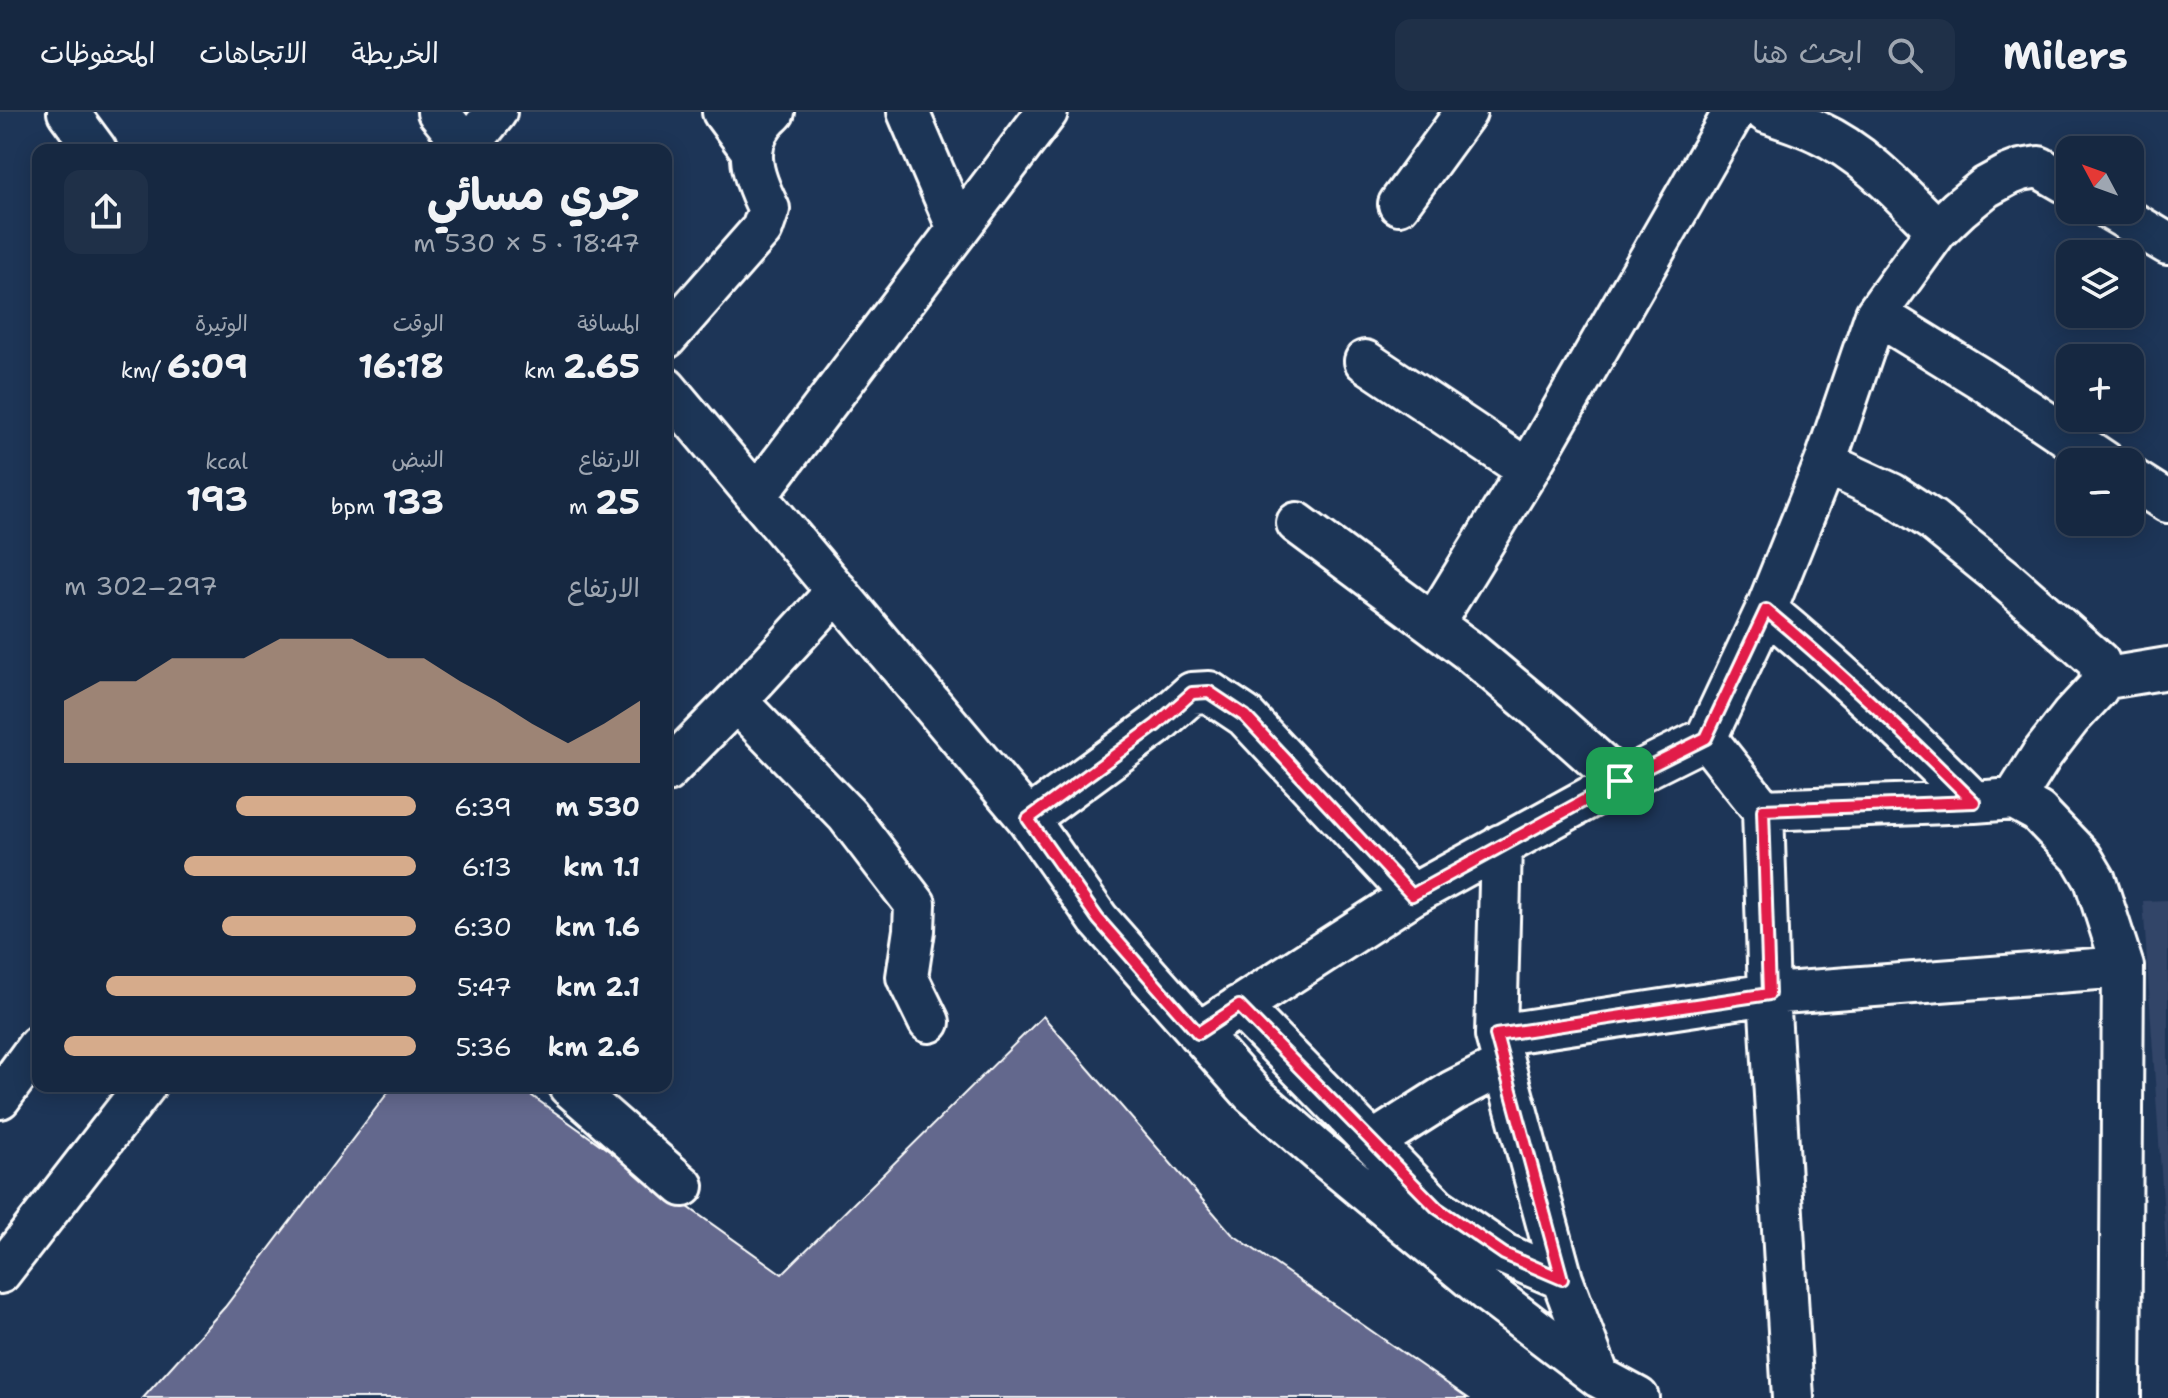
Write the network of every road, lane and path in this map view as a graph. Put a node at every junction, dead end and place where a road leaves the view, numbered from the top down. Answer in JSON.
{"nodes":[{"id":1,"x":68,"y":112,"type":"edge"},
{"id":2,"x":438,"y":112,"type":"edge"},
{"id":3,"x":496,"y":112,"type":"edge"},
{"id":4,"x":723,"y":112,"type":"edge"},
{"id":5,"x":774,"y":112,"type":"edge"},
{"id":6,"x":908,"y":112,"type":"edge"},
{"id":7,"x":1047,"y":112,"type":"edge"},
{"id":8,"x":1466,"y":112,"type":"edge"},
{"id":9,"x":1734,"y":112,"type":"edge"},
{"id":10,"x":1766,"y":112,"type":"edge"},
{"id":11,"x":92,"y":144,"type":"edge"},
{"id":12,"x":464,"y":144,"type":"edge"},
{"id":13,"x":472,"y":144,"type":"edge"},
{"id":14,"x":751,"y":150,"type":"junction"},
{"id":15,"x":2056,"y":177,"type":"edge"},
{"id":16,"x":1399,"y":204,"type":"dead end"},
{"id":17,"x":2134,"y":224,"type":"edge"},
{"id":18,"x":958,"y":229,"type":"junction"},
{"id":19,"x":1937,"y":230,"type":"junction"},
{"id":20,"x":2168,"y":244,"type":"edge"},
{"id":21,"x":1876,"y":314,"type":"junction"},
{"id":22,"x":672,"y":331,"type":"edge"},
{"id":23,"x":1365,"y":361,"type":"dead end"},
{"id":24,"x":672,"y":395,"type":"edge"},
{"id":25,"x":2084,"y":448,"type":"edge"},
{"id":26,"x":1825,"y":463,"type":"junction"},
{"id":27,"x":1528,"y":470,"type":"junction"},
{"id":28,"x":2144,"y":487,"type":"edge"},
{"id":29,"x":757,"y":495,"type":"junction"},
{"id":30,"x":2168,"y":502,"type":"edge"},
{"id":31,"x":1297,"y":523,"type":"dead end"},
{"id":32,"x":837,"y":591,"type":"junction"},
{"id":33,"x":1766,"y":610,"type":"junction"},
{"id":34,"x":1434,"y":623,"type":"junction"},
{"id":35,"x":2168,"y":668,"type":"edge"},
{"id":36,"x":2101,"y":679,"type":"junction"},
{"id":37,"x":736,"y":701,"type":"junction"},
{"id":38,"x":1706,"y":738,"type":"junction"},
{"id":39,"x":672,"y":766,"type":"edge"},
{"id":40,"x":1620,"y":781,"type":"junction"},
{"id":41,"x":2014,"y":799,"type":"junction"},
{"id":42,"x":1974,"y":802,"type":"junction"},
{"id":43,"x":1763,"y":810,"type":"junction"},
{"id":44,"x":1028,"y":819,"type":"junction"},
{"id":45,"x":1501,"y":845,"type":"junction"},
{"id":46,"x":1412,"y":895,"type":"junction"},
{"id":47,"x":2123,"y":967,"type":"junction"},
{"id":48,"x":1769,"y":994,"type":"junction"},
{"id":49,"x":1239,"y":1006,"type":"junction"},
{"id":50,"x":929,"y":1022,"type":"dead end"},
{"id":51,"x":1198,"y":1033,"type":"junction"},
{"id":52,"x":1500,"y":1050,"type":"junction"},
{"id":53,"x":32,"y":1054,"type":"edge"},
{"id":54,"x":140,"y":1092,"type":"edge"},
{"id":55,"x":576,"y":1092,"type":"edge"},
{"id":56,"x":0,"y":1098,"type":"edge"},
{"id":57,"x":1373,"y":1142,"type":"junction"},
{"id":58,"x":683,"y":1186,"type":"dead end"},
{"id":59,"x":0,"y":1273,"type":"edge"},
{"id":60,"x":1562,"y":1279,"type":"junction"},
{"id":61,"x":1599,"y":1377,"type":"junction"},
{"id":62,"x":1638,"y":1398,"type":"edge"},
{"id":63,"x":1793,"y":1398,"type":"edge"},
{"id":64,"x":2120,"y":1398,"type":"edge"}],
"edges":[{"from":1,"to":11,"type":"street"},
{"from":2,"to":12,"type":"street"},
{"from":3,"to":13,"type":"street"},
{"from":4,"to":14,"type":"street"},
{"from":5,"to":14,"type":"street"},
{"from":6,"to":18,"type":"street"},
{"from":7,"to":18,"type":"street"},
{"from":8,"to":16,"type":"street"},
{"from":9,"to":27,"type":"street"},
{"from":10,"to":19,"type":"street"},
{"from":14,"to":22,"type":"street"},
{"from":15,"to":19,"type":"street"},
{"from":17,"to":20,"type":"street"},
{"from":18,"to":29,"type":"street"},
{"from":19,"to":21,"type":"street"},
{"from":21,"to":25,"type":"street"},
{"from":21,"to":26,"type":"street"},
{"from":23,"to":27,"type":"street"},
{"from":24,"to":29,"type":"street"},
{"from":26,"to":33,"type":"street"},
{"from":26,"to":36,"type":"street"},
{"from":27,"to":34,"type":"street"},
{"from":28,"to":30,"type":"street"},
{"from":29,"to":32,"type":"street"},
{"from":31,"to":34,"type":"street"},
{"from":32,"to":37,"type":"street"},
{"from":32,"to":44,"type":"street"},
{"from":33,"to":38,"type":"street"},
{"from":33,"to":42,"type":"street"},
{"from":34,"to":40,"type":"street"},
{"from":35,"to":36,"type":"street"},
{"from":36,"to":41,"type":"street"},
{"from":37,"to":39,"type":"street"},
{"from":37,"to":50,"type":"street"},
{"from":38,"to":40,"type":"street"},
{"from":38,"to":43,"type":"street"},
{"from":40,"to":45,"type":"street"},
{"from":41,"to":42,"type":"street"},
{"from":41,"to":47,"type":"street"},
{"from":42,"to":43,"type":"street"},
{"from":43,"to":48,"type":"street"},
{"from":44,"to":46,"type":"street"},
{"from":44,"to":51,"type":"street"},
{"from":45,"to":46,"type":"street"},
{"from":45,"to":52,"type":"street"},
{"from":46,"to":49,"type":"street"},
{"from":47,"to":48,"type":"street"},
{"from":47,"to":64,"type":"street"},
{"from":48,"to":52,"type":"street"},
{"from":48,"to":63,"type":"street"},
{"from":49,"to":51,"type":"street"},
{"from":49,"to":57,"type":"street"},
{"from":51,"to":61,"type":"street"},
{"from":52,"to":57,"type":"street"},
{"from":52,"to":60,"type":"street"},
{"from":53,"to":56,"type":"street"},
{"from":54,"to":59,"type":"street"},
{"from":55,"to":58,"type":"street"},
{"from":57,"to":60,"type":"street"},
{"from":60,"to":61,"type":"street"},
{"from":61,"to":62,"type":"street"}]}
